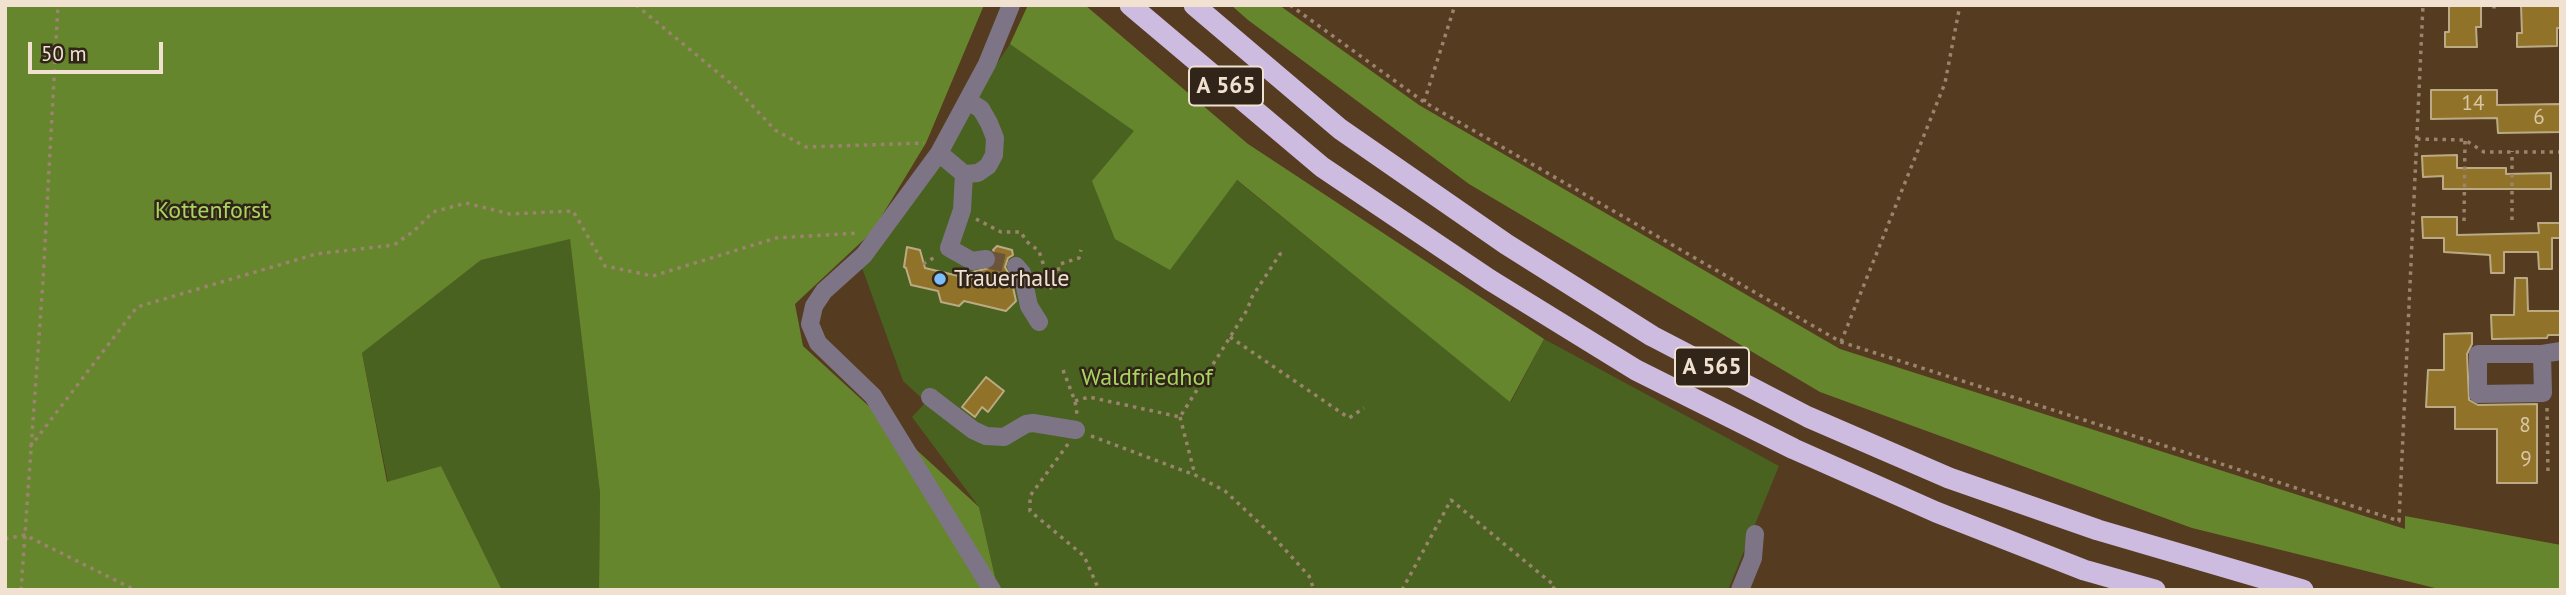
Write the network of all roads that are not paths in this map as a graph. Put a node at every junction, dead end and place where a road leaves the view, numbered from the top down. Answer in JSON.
{"nodes":[{"id":1,"x":1011,"y":5,"type":"edge"},
{"id":2,"x":1130,"y":5,"type":"edge"},
{"id":3,"x":1194,"y":5,"type":"edge"},
{"id":4,"x":968,"y":101,"type":"junction"},
{"id":5,"x":939,"y":153,"type":"junction"},
{"id":6,"x":964,"y":174,"type":"junction"},
{"id":7,"x":986,"y":258,"type":"tunnel mouth"},
{"id":8,"x":1016,"y":266,"type":"dead end"},
{"id":9,"x":1039,"y":323,"type":"dead end"},
{"id":10,"x":2561,"y":351,"type":"edge"},
{"id":11,"x":2542,"y":354,"type":"junction"},
{"id":12,"x":930,"y":397,"type":"dead end"},
{"id":13,"x":1076,"y":430,"type":"road end"},
{"id":14,"x":1755,"y":534,"type":"dead end"},
{"id":15,"x":992,"y":590,"type":"edge"},
{"id":16,"x":1740,"y":590,"type":"edge"},
{"id":17,"x":2155,"y":590,"type":"edge"},
{"id":18,"x":2303,"y":590,"type":"edge"}],
"edges":[{"from":1,"to":4,"type":"street"},
{"from":2,"to":17,"type":"highway","number":"A 565"},
{"from":3,"to":18,"type":"highway","number":"A 565"},
{"from":4,"to":5,"type":"street"},
{"from":4,"to":6,"type":"street"},
{"from":5,"to":6,"type":"street"},
{"from":5,"to":15,"type":"street"},
{"from":6,"to":7,"type":"street"},
{"from":8,"to":9,"type":"street"},
{"from":10,"to":11,"type":"street"},
{"from":11,"to":11,"type":"street"},
{"from":12,"to":13,"type":"street"},
{"from":14,"to":16,"type":"street"}]}
